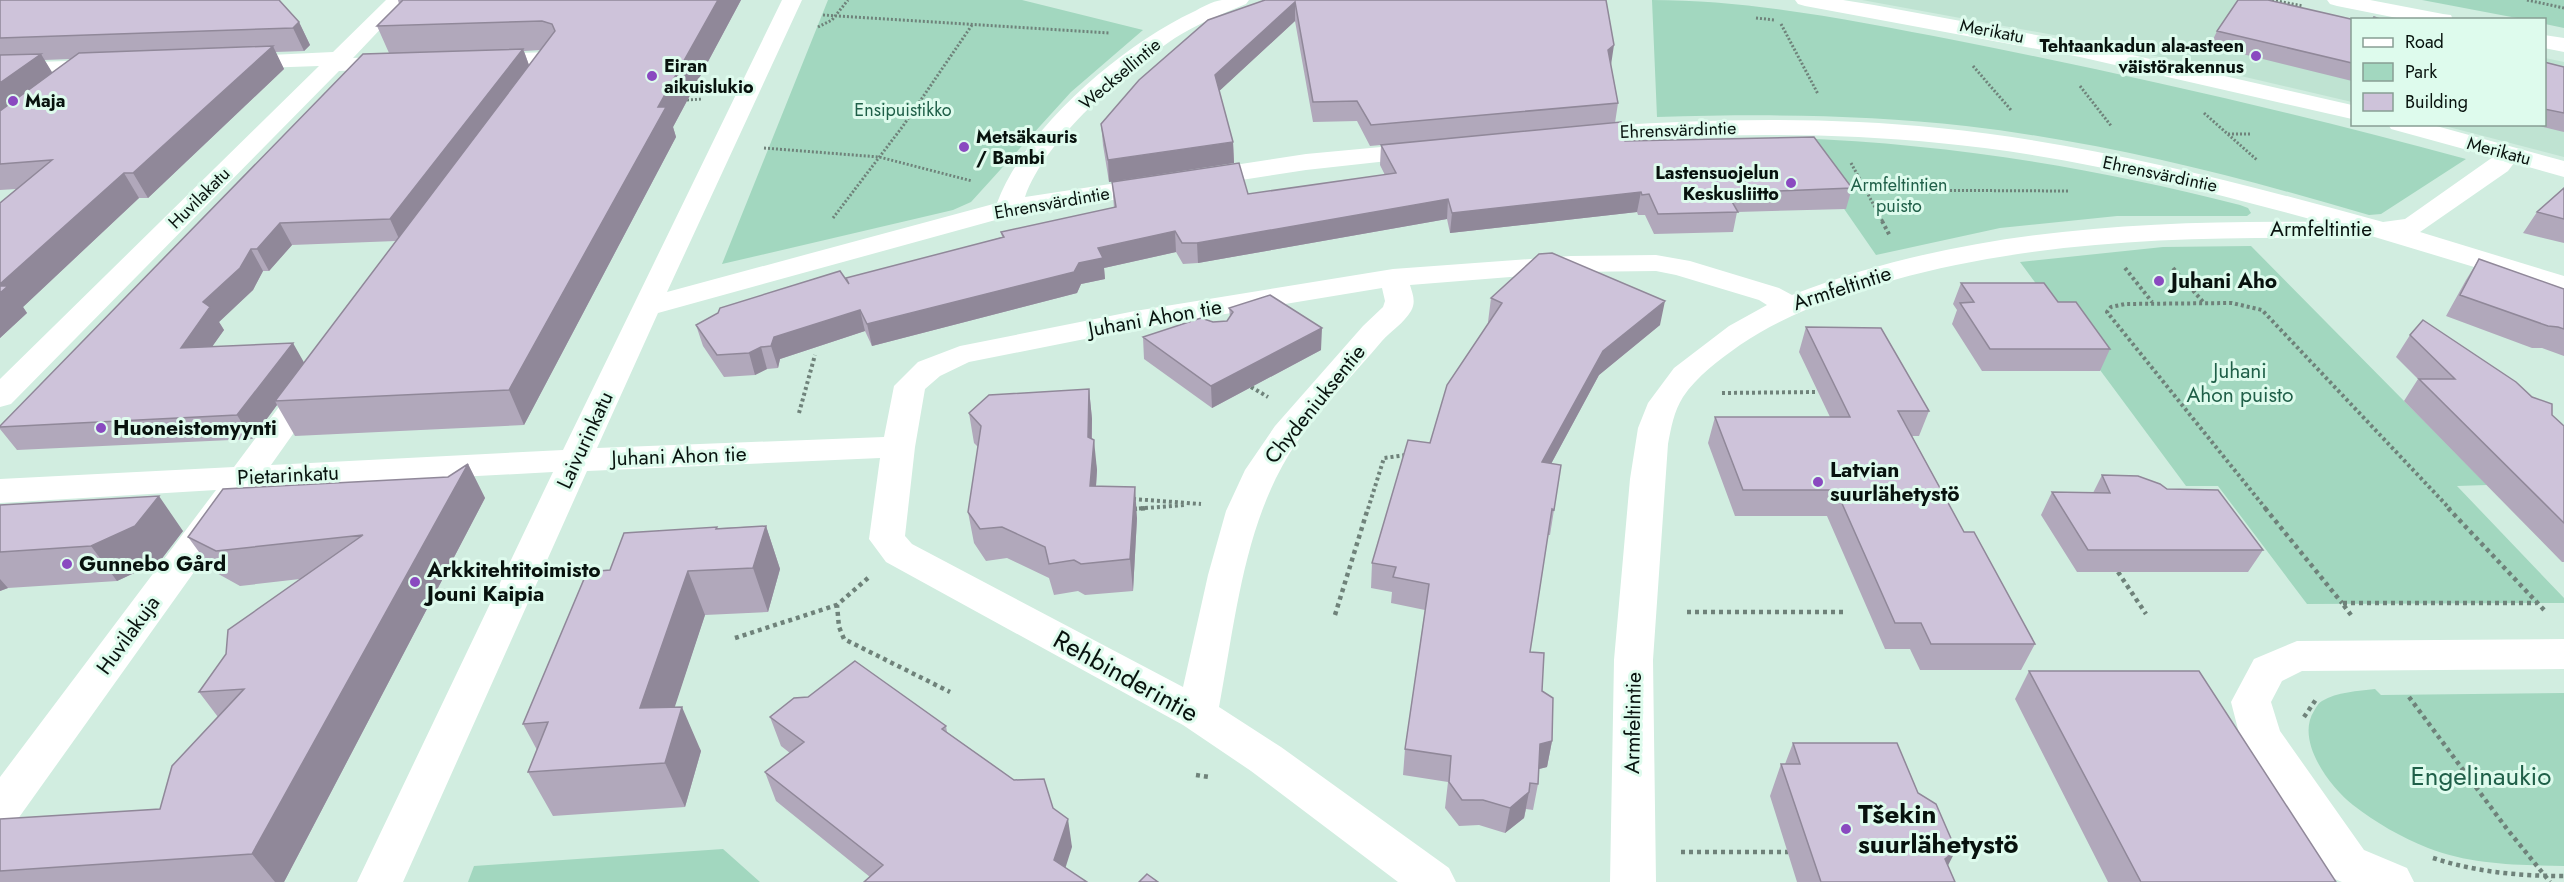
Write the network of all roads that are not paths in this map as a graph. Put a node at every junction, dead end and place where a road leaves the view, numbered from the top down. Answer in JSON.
{"nodes":[{"id":1,"x":398,"y":0,"type":"edge"},
{"id":2,"x":1239,"y":0,"type":"edge"},
{"id":3,"x":1805,"y":0,"type":"edge"},
{"id":4,"x":2337,"y":0,"type":"edge"},
{"id":5,"x":803,"y":7,"type":"edge"},
{"id":6,"x":2432,"y":18,"type":"edge"},
{"id":7,"x":2546,"y":41,"type":"edge"},
{"id":8,"x":2564,"y":45,"type":"edge"},
{"id":9,"x":334,"y":62,"type":"junction"},
{"id":10,"x":217,"y":63,"type":"edge"},
{"id":11,"x":128,"y":66,"type":"edge"},
{"id":12,"x":85,"y":68,"type":"junction"},
{"id":13,"x":0,"y":70,"type":"edge"},
{"id":14,"x":54,"y":91,"type":"edge"},
{"id":15,"x":516,"y":107,"type":"edge"},
{"id":16,"x":2351,"y":112,"type":"edge"},
{"id":17,"x":2408,"y":126,"type":"edge"},
{"id":18,"x":1548,"y":138,"type":"edge"},
{"id":19,"x":1453,"y":147,"type":"edge"},
{"id":20,"x":2509,"y":153,"type":"junction"},
{"id":21,"x":2564,"y":169,"type":"edge"},
{"id":22,"x":1008,"y":208,"type":"junction"},
{"id":23,"x":2382,"y":230,"type":"junction"},
{"id":24,"x":1393,"y":278,"type":"junction"},
{"id":25,"x":2564,"y":285,"type":"edge"},
{"id":26,"x":1788,"y":305,"type":"junction"},
{"id":27,"x":646,"y":307,"type":"junction"},
{"id":28,"x":1189,"y":311,"type":"junction"},
{"id":29,"x":1216,"y":334,"type":"edge"},
{"id":30,"x":332,"y":358,"type":"edge"},
{"id":31,"x":0,"y":397,"type":"edge"},
{"id":32,"x":898,"y":447,"type":"junction"},
{"id":33,"x":575,"y":461,"type":"junction"},
{"id":34,"x":243,"y":478,"type":"junction"},
{"id":35,"x":0,"y":490,"type":"edge"},
{"id":36,"x":2564,"y":654,"type":"edge"},
{"id":37,"x":1197,"y":714,"type":"junction"},
{"id":38,"x":0,"y":810,"type":"edge"},
{"id":39,"x":380,"y":882,"type":"edge"},
{"id":40,"x":1433,"y":882,"type":"edge"},
{"id":41,"x":1633,"y":882,"type":"edge"},
{"id":42,"x":2391,"y":882,"type":"edge"}],
"edges":[{"from":1,"to":9,"type":"street","name":"Huvilakatu"},
{"from":2,"to":22,"type":"street","name":"Wecksellintie"},
{"from":3,"to":16,"type":"street","name":"Merikatu"},
{"from":4,"to":6,"type":"street"},
{"from":5,"to":27,"type":"street","name":"Laivurinkatu"},
{"from":7,"to":8,"type":"street"},
{"from":9,"to":10,"type":"street"},
{"from":9,"to":15,"type":"street"},
{"from":9,"to":31,"type":"street","name":"Huvilakatu"},
{"from":11,"to":12,"type":"street"},
{"from":12,"to":13,"type":"street"},
{"from":12,"to":14,"type":"street"},
{"from":17,"to":20,"type":"street","name":"Merikatu"},
{"from":18,"to":23,"type":"street","name":"Ehrensvärdintie"},
{"from":19,"to":22,"type":"street","name":"Ehrensvärdintie"},
{"from":20,"to":21,"type":"street","name":"Merikatu"},
{"from":20,"to":23,"type":"street","name":"Armfeltintie"},
{"from":22,"to":27,"type":"street","name":"Ehrensvärdintie"},
{"from":23,"to":25,"type":"street","name":"Ehrensvärdintie"},
{"from":23,"to":26,"type":"street","name":"Armfeltintie"},
{"from":24,"to":26,"type":"street","name":"Juhani Ahon tie"},
{"from":24,"to":28,"type":"street","name":"Juhani Ahon tie"},
{"from":24,"to":37,"type":"street","name":"Chydeniuksentie"},
{"from":26,"to":41,"type":"street","name":"Armfeltintie"},
{"from":27,"to":33,"type":"street","name":"Laivurinkatu"},
{"from":28,"to":29,"type":"street"},
{"from":28,"to":32,"type":"street","name":"Juhani Ahon tie"},
{"from":30,"to":34,"type":"street","name":"Huvilakuja"},
{"from":32,"to":33,"type":"street","name":"Juhani Ahon tie"},
{"from":32,"to":37,"type":"street","name":"Rehbinderintie"},
{"from":33,"to":34,"type":"street","name":"Pietarinkatu"},
{"from":33,"to":39,"type":"street","name":"Laivurinkatu"},
{"from":34,"to":35,"type":"street","name":"Pietarinkatu"},
{"from":34,"to":38,"type":"street","name":"Huvilakuja"},
{"from":36,"to":42,"type":"street"},
{"from":37,"to":40,"type":"street","name":"Rehbinderintie"}]}
